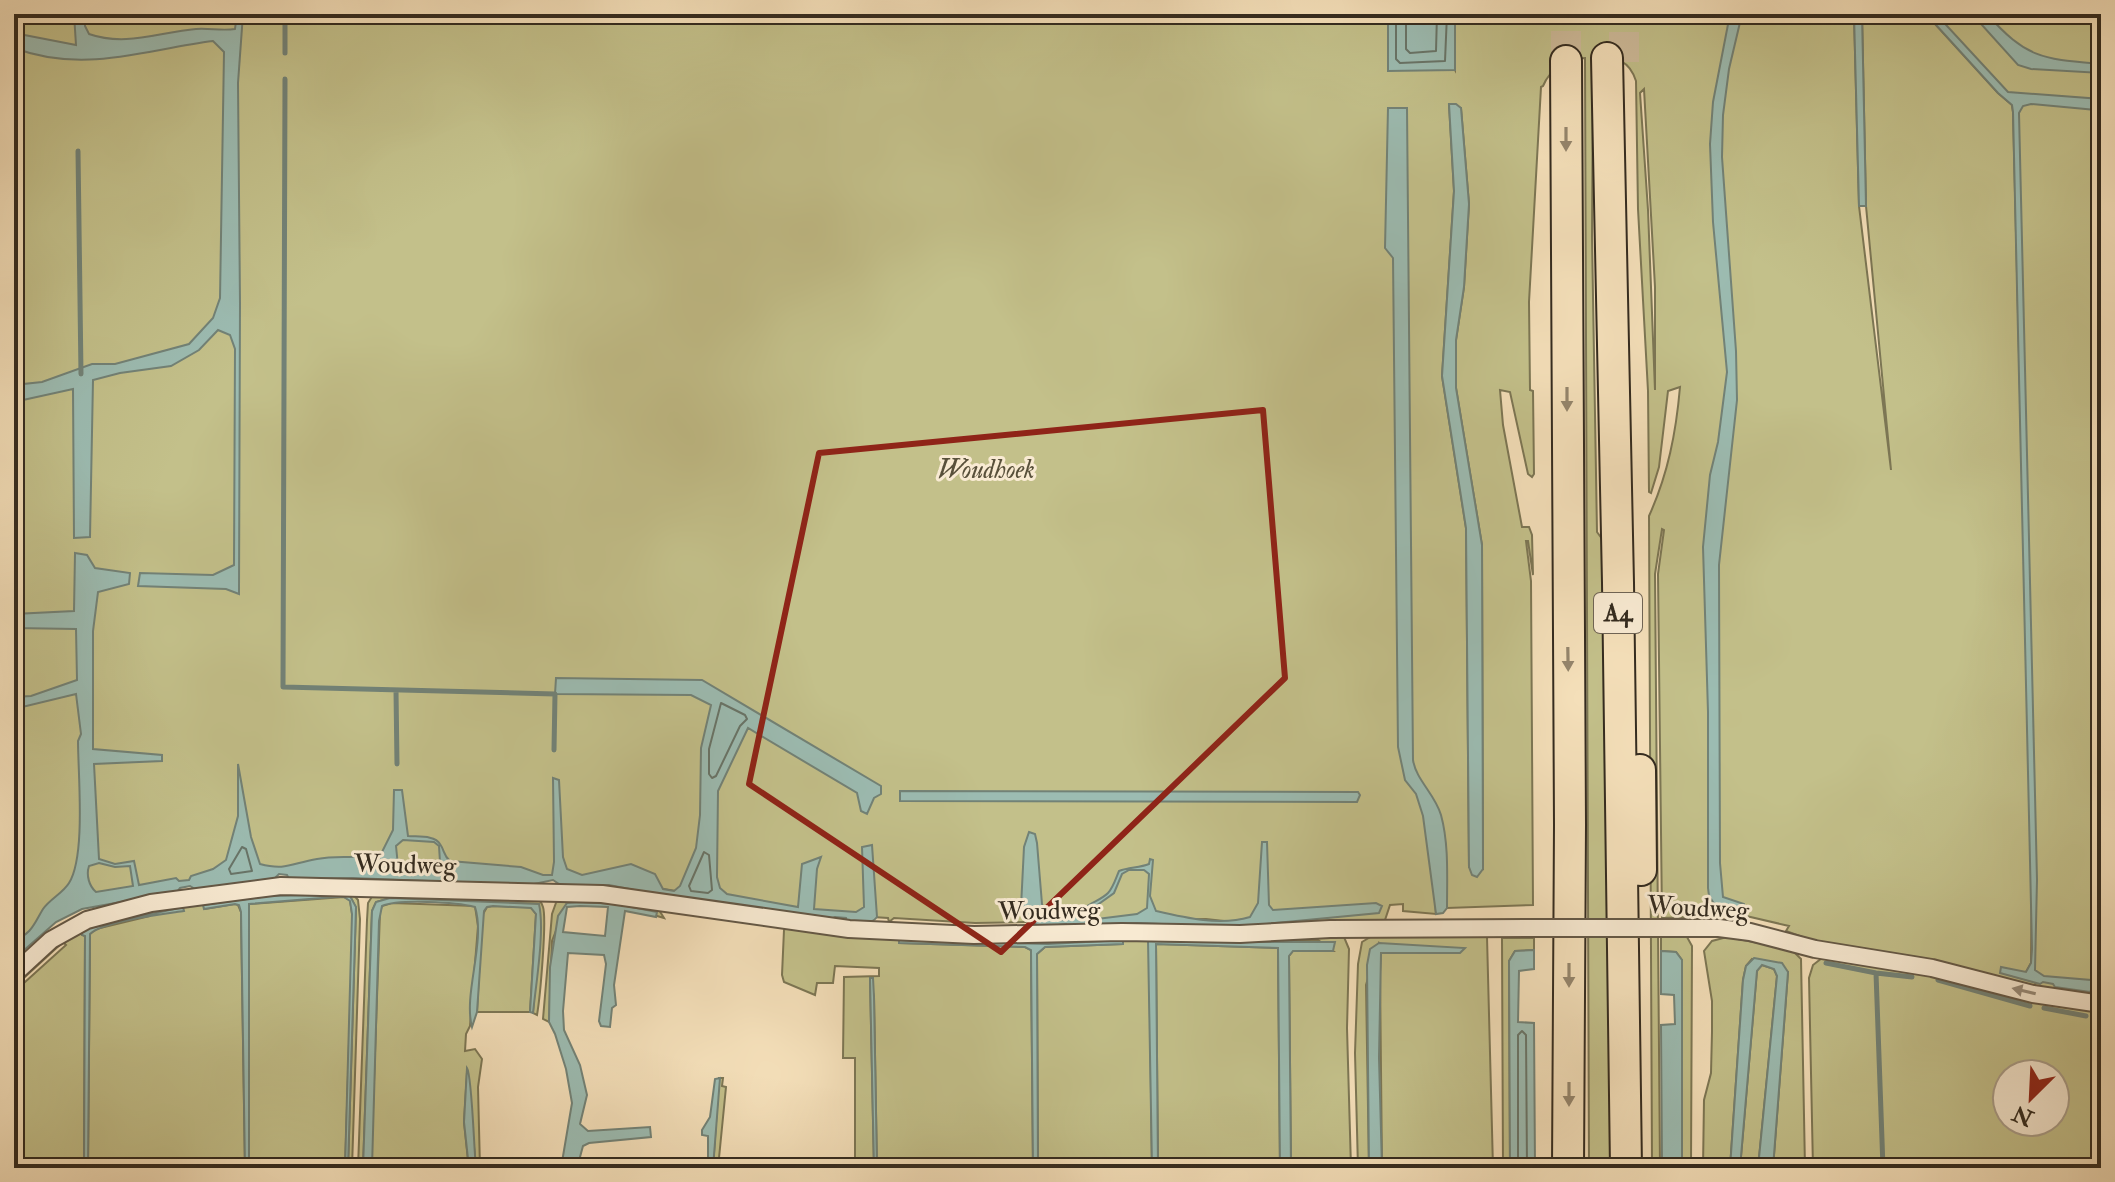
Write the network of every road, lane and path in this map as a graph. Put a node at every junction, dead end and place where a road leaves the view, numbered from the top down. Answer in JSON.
{"nodes":[{"id":1,"x":1615,"y":60,"type":"tunnel mouth"},
{"id":2,"x":1566,"y":61,"type":"tunnel mouth"},
{"id":3,"x":14,"y":974,"type":"edge"},
{"id":4,"x":2101,"y":1004,"type":"edge"},
{"id":5,"x":1568,"y":1168,"type":"edge"},
{"id":6,"x":1627,"y":1168,"type":"edge"}],
"edges":[{"from":1,"to":6,"type":"highway","number":"A4"},
{"from":2,"to":5,"type":"highway","number":"A4","one_way":true},
{"from":4,"to":3,"type":"street","name":"Woudweg","one_way":true,"bridge":true}]}
